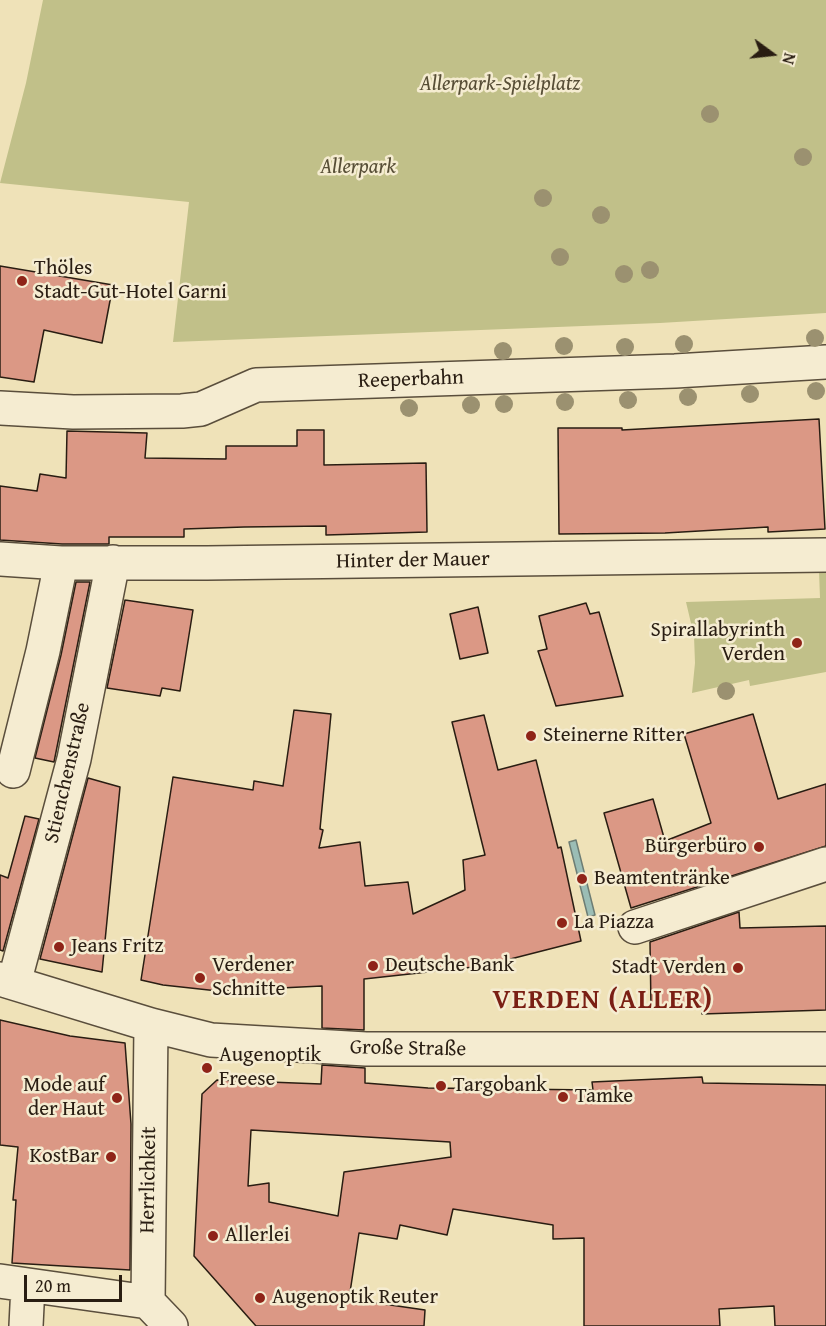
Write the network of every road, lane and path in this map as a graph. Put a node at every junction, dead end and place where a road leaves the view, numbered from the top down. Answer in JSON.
{"nodes":[{"id":1,"x":826,"y":362,"type":"edge"},
{"id":2,"x":0,"y":408,"type":"edge"},
{"id":3,"x":826,"y":555,"type":"edge"},
{"id":4,"x":0,"y":559,"type":"edge"},
{"id":5,"x":113,"y":562,"type":"junction"},
{"id":6,"x":61,"y":563,"type":"junction"},
{"id":7,"x":13,"y":771,"type":"dead end"},
{"id":8,"x":826,"y":864,"type":"edge"},
{"id":9,"x":635,"y":927,"type":"dead end"},
{"id":10,"x":7,"y":981,"type":"edge"},
{"id":11,"x":150,"y":1024,"type":"junction"},
{"id":12,"x":826,"y":1049,"type":"edge"},
{"id":13,"x":14,"y":1283,"type":"edge"},
{"id":14,"x":148,"y":1302,"type":"junction"},
{"id":15,"x":26,"y":1326,"type":"edge"},
{"id":16,"x":171,"y":1326,"type":"edge"}],
"edges":[{"from":1,"to":2,"type":"street","name":"Reeperbahn"},
{"from":3,"to":5,"type":"street","name":"Hinter der Mauer"},
{"from":4,"to":6,"type":"street","name":"Hinter der Mauer"},
{"from":5,"to":6,"type":"street","name":"Hinter der Mauer"},
{"from":5,"to":10,"type":"street","name":"Stienchenstraße"},
{"from":6,"to":7,"type":"street"},
{"from":8,"to":9,"type":"street"},
{"from":10,"to":11,"type":"street","name":"Große Straße"},
{"from":11,"to":12,"type":"street","name":"Große Straße"},
{"from":11,"to":14,"type":"street","name":"Herrlichkeit"},
{"from":13,"to":14,"type":"street"},
{"from":13,"to":15,"type":"street"},
{"from":14,"to":16,"type":"street"}]}
